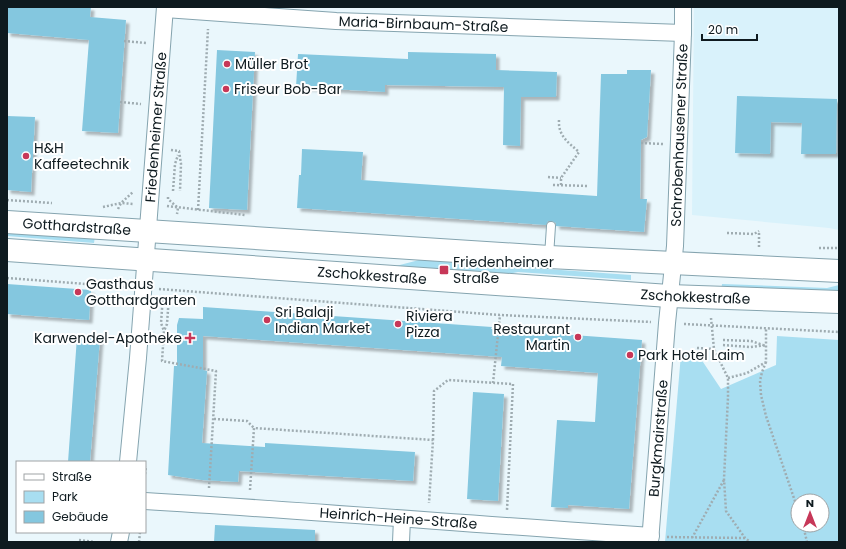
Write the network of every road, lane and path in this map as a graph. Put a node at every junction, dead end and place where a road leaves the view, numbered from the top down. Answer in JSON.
{"nodes":[{"id":1,"x":683,"y":7,"type":"edge"},
{"id":2,"x":165,"y":8,"type":"edge"},
{"id":3,"x":209,"y":12,"type":"junction"},
{"id":4,"x":683,"y":33,"type":"junction"},
{"id":5,"x":147,"y":36,"type":"dead end"},
{"id":6,"x":124,"y":41,"type":"dead end"},
{"id":7,"x":146,"y":43,"type":"junction"},
{"id":8,"x":145,"y":50,"type":"dead end"},
{"id":9,"x":120,"y":102,"type":"dead end"},
{"id":10,"x":140,"y":102,"type":"junction"},
{"id":11,"x":157,"y":105,"type":"junction"},
{"id":12,"x":139,"y":111,"type":"dead end"},
{"id":13,"x":559,"y":120,"type":"dead end"},
{"id":14,"x":171,"y":150,"type":"dead end"},
{"id":15,"x":178,"y":155,"type":"junction"},
{"id":16,"x":548,"y":177,"type":"dead end"},
{"id":17,"x":561,"y":178,"type":"junction"},
{"id":18,"x":553,"y":185,"type":"dead end"},
{"id":19,"x":561,"y":185,"type":"junction"},
{"id":20,"x":589,"y":186,"type":"dead end"},
{"id":21,"x":173,"y":191,"type":"dead end"},
{"id":22,"x":180,"y":191,"type":"dead end"},
{"id":23,"x":133,"y":192,"type":"dead end"},
{"id":24,"x":168,"y":194,"type":"dead end"},
{"id":25,"x":7,"y":200,"type":"edge"},
{"id":26,"x":59,"y":203,"type":"dead end"},
{"id":27,"x":121,"y":203,"type":"junction"},
{"id":28,"x":149,"y":205,"type":"junction"},
{"id":29,"x":96,"y":206,"type":"dead end"},
{"id":30,"x":178,"y":208,"type":"junction"},
{"id":31,"x":198,"y":210,"type":"dead end"},
{"id":32,"x":7,"y":222,"type":"edge"},
{"id":33,"x":551,"y":226,"type":"dead end"},
{"id":34,"x":754,"y":228,"type":"dead end"},
{"id":35,"x":114,"y":229,"type":"junction"},
{"id":36,"x":147,"y":231,"type":"junction"},
{"id":37,"x":759,"y":231,"type":"junction"},
{"id":38,"x":176,"y":233,"type":"junction"},
{"id":39,"x":727,"y":233,"type":"dead end"},
{"id":40,"x":759,"y":248,"type":"dead end"},
{"id":41,"x":7,"y":250,"type":"edge"},
{"id":42,"x":112,"y":257,"type":"junction"},
{"id":43,"x":549,"y":257,"type":"junction"},
{"id":44,"x":145,"y":259,"type":"junction"},
{"id":45,"x":174,"y":261,"type":"junction"},
{"id":46,"x":674,"y":263,"type":"junction"},
{"id":47,"x":839,"y":271,"type":"edge"},
{"id":48,"x":7,"y":278,"type":"edge"},
{"id":49,"x":174,"y":290,"type":"dead end"},
{"id":50,"x":163,"y":296,"type":"dead end"},
{"id":51,"x":169,"y":296,"type":"dead end"},
{"id":52,"x":670,"y":296,"type":"junction"},
{"id":53,"x":158,"y":297,"type":"dead end"},
{"id":54,"x":839,"y":302,"type":"edge"},
{"id":55,"x":500,"y":315,"type":"junction"},
{"id":56,"x":711,"y":316,"type":"dead end"},
{"id":57,"x":667,"y":323,"type":"junction"},
{"id":58,"x":711,"y":325,"type":"junction"},
{"id":59,"x":766,"y":329,"type":"junction"},
{"id":60,"x":164,"y":331,"type":"junction"},
{"id":61,"x":839,"y":332,"type":"edge"},
{"id":62,"x":159,"y":335,"type":"dead end"},
{"id":63,"x":164,"y":335,"type":"junction"},
{"id":64,"x":723,"y":340,"type":"dead end"},
{"id":65,"x":723,"y":345,"type":"dead end"},
{"id":66,"x":766,"y":345,"type":"junction"},
{"id":67,"x":697,"y":348,"type":"dead end"},
{"id":68,"x":714,"y":349,"type":"junction"},
{"id":69,"x":766,"y":362,"type":"junction"},
{"id":70,"x":728,"y":378,"type":"junction"},
{"id":71,"x":493,"y":382,"type":"junction"},
{"id":72,"x":214,"y":419,"type":"junction"},
{"id":73,"x":254,"y":428,"type":"junction"},
{"id":74,"x":433,"y":440,"type":"junction"},
{"id":75,"x":128,"y":461,"type":"edge"},
{"id":76,"x":724,"y":479,"type":"junction"},
{"id":77,"x":792,"y":493,"type":"edge"},
{"id":78,"x":146,"y":501,"type":"edge"},
{"id":79,"x":208,"y":505,"type":"junction"},
{"id":80,"x":249,"y":507,"type":"junction"},
{"id":81,"x":402,"y":520,"type":"junction"},
{"id":82,"x":428,"y":521,"type":"junction"},
{"id":83,"x":506,"y":526,"type":"junction"},
{"id":84,"x":692,"y":538,"type":"junction"},
{"id":85,"x":745,"y":538,"type":"junction"},
{"id":86,"x":651,"y":539,"type":"edge"},
{"id":87,"x":79,"y":540,"type":"dead end"},
{"id":88,"x":95,"y":542,"type":"edge"},
{"id":89,"x":401,"y":542,"type":"edge"},
{"id":90,"x":750,"y":542,"type":"edge"}],
"edges":[{"from":1,"to":4,"type":"street","name":"Schrobenhausener Straße"},
{"from":2,"to":3,"type":"street","name":"Maria-Birnbaum-Straße"},
{"from":2,"to":11,"type":"street","name":"Friedenheimer Straße"},
{"from":3,"to":4,"type":"street","name":"Maria-Birnbaum-Straße"},
{"from":3,"to":31,"type":"path"},
{"from":4,"to":46,"type":"street","name":"Schrobenhausener Straße"},
{"from":5,"to":7,"type":"path"},
{"from":6,"to":7,"type":"path"},
{"from":7,"to":8,"type":"path"},
{"from":9,"to":10,"type":"path"},
{"from":10,"to":11,"type":"path"},
{"from":10,"to":12,"type":"path"},
{"from":11,"to":28,"type":"street","name":"Friedenheimer Straße"},
{"from":13,"to":17,"type":"path"},
{"from":14,"to":15,"type":"path"},
{"from":15,"to":21,"type":"path"},
{"from":15,"to":22,"type":"path"},
{"from":16,"to":17,"type":"path"},
{"from":17,"to":19,"type":"path"},
{"from":18,"to":19,"type":"path"},
{"from":19,"to":20,"type":"path"},
{"from":23,"to":27,"type":"path"},
{"from":24,"to":30,"type":"path"},
{"from":25,"to":26,"type":"path"},
{"from":27,"to":28,"type":"path"},
{"from":27,"to":29,"type":"path"},
{"from":27,"to":35,"type":"path"},
{"from":28,"to":30,"type":"path"},
{"from":28,"to":36,"type":"street","name":"Friedenheimer Straße"},
{"from":30,"to":38,"type":"path"},
{"from":32,"to":35,"type":"main road","name":"Gotthardstraße"},
{"from":33,"to":43,"type":"lane"},
{"from":34,"to":37,"type":"path"},
{"from":35,"to":36,"type":"main road","name":"Gotthardstraße"},
{"from":36,"to":38,"type":"main road","name":"Zschokkestraße"},
{"from":36,"to":44,"type":"street","name":"Friedenheimer Straße"},
{"from":37,"to":39,"type":"path"},
{"from":37,"to":40,"type":"path"},
{"from":38,"to":43,"type":"main road","name":"Zschokkestraße"},
{"from":41,"to":42,"type":"main road","name":"Gotthardstraße"},
{"from":42,"to":44,"type":"main road","name":"Gotthardstraße"},
{"from":42,"to":48,"type":"path"},
{"from":43,"to":46,"type":"main road","name":"Zschokkestraße"},
{"from":44,"to":45,"type":"main road","name":"Zschokkestraße"},
{"from":44,"to":75,"type":"street","name":"Friedenheimer Straße"},
{"from":45,"to":52,"type":"main road","name":"Zschokkestraße"},
{"from":45,"to":53,"type":"path"},
{"from":46,"to":47,"type":"main road","name":"Zschokkestraße"},
{"from":46,"to":52,"type":"street","name":"Burgkmairstraße"},
{"from":49,"to":55,"type":"path"},
{"from":50,"to":60,"type":"path"},
{"from":51,"to":60,"type":"path"},
{"from":52,"to":54,"type":"main road","name":"Zschokkestraße"},
{"from":52,"to":57,"type":"street","name":"Burgkmairstraße"},
{"from":55,"to":57,"type":"path"},
{"from":55,"to":71,"type":"path"},
{"from":56,"to":58,"type":"path"},
{"from":57,"to":58,"type":"path"},
{"from":57,"to":86,"type":"street","name":"Burgkmairstraße"},
{"from":58,"to":59,"type":"path"},
{"from":58,"to":68,"type":"path"},
{"from":59,"to":61,"type":"path"},
{"from":59,"to":66,"type":"path"},
{"from":60,"to":63,"type":"path"},
{"from":62,"to":63,"type":"path"},
{"from":63,"to":72,"type":"path"},
{"from":64,"to":66,"type":"path"},
{"from":65,"to":66,"type":"path"},
{"from":66,"to":69,"type":"path"},
{"from":67,"to":68,"type":"path"},
{"from":68,"to":70,"type":"path"},
{"from":69,"to":70,"type":"path"},
{"from":69,"to":77,"type":"path"},
{"from":70,"to":76,"type":"path"},
{"from":71,"to":74,"type":"path"},
{"from":71,"to":83,"type":"path"},
{"from":72,"to":73,"type":"path"},
{"from":72,"to":79,"type":"path"},
{"from":73,"to":74,"type":"path"},
{"from":73,"to":80,"type":"path"},
{"from":74,"to":82,"type":"path"},
{"from":76,"to":84,"type":"path"},
{"from":76,"to":85,"type":"path"},
{"from":78,"to":79,"type":"street","name":"Heinrich-Heine-Straße"},
{"from":79,"to":80,"type":"street","name":"Heinrich-Heine-Straße"},
{"from":80,"to":81,"type":"street","name":"Heinrich-Heine-Straße"},
{"from":81,"to":82,"type":"street","name":"Heinrich-Heine-Straße"},
{"from":81,"to":89,"type":"street"},
{"from":82,"to":83,"type":"street","name":"Heinrich-Heine-Straße"},
{"from":83,"to":86,"type":"street","name":"Heinrich-Heine-Straße"},
{"from":84,"to":85,"type":"path"},
{"from":84,"to":86,"type":"path"},
{"from":85,"to":90,"type":"path"},
{"from":87,"to":88,"type":"path"}]}
